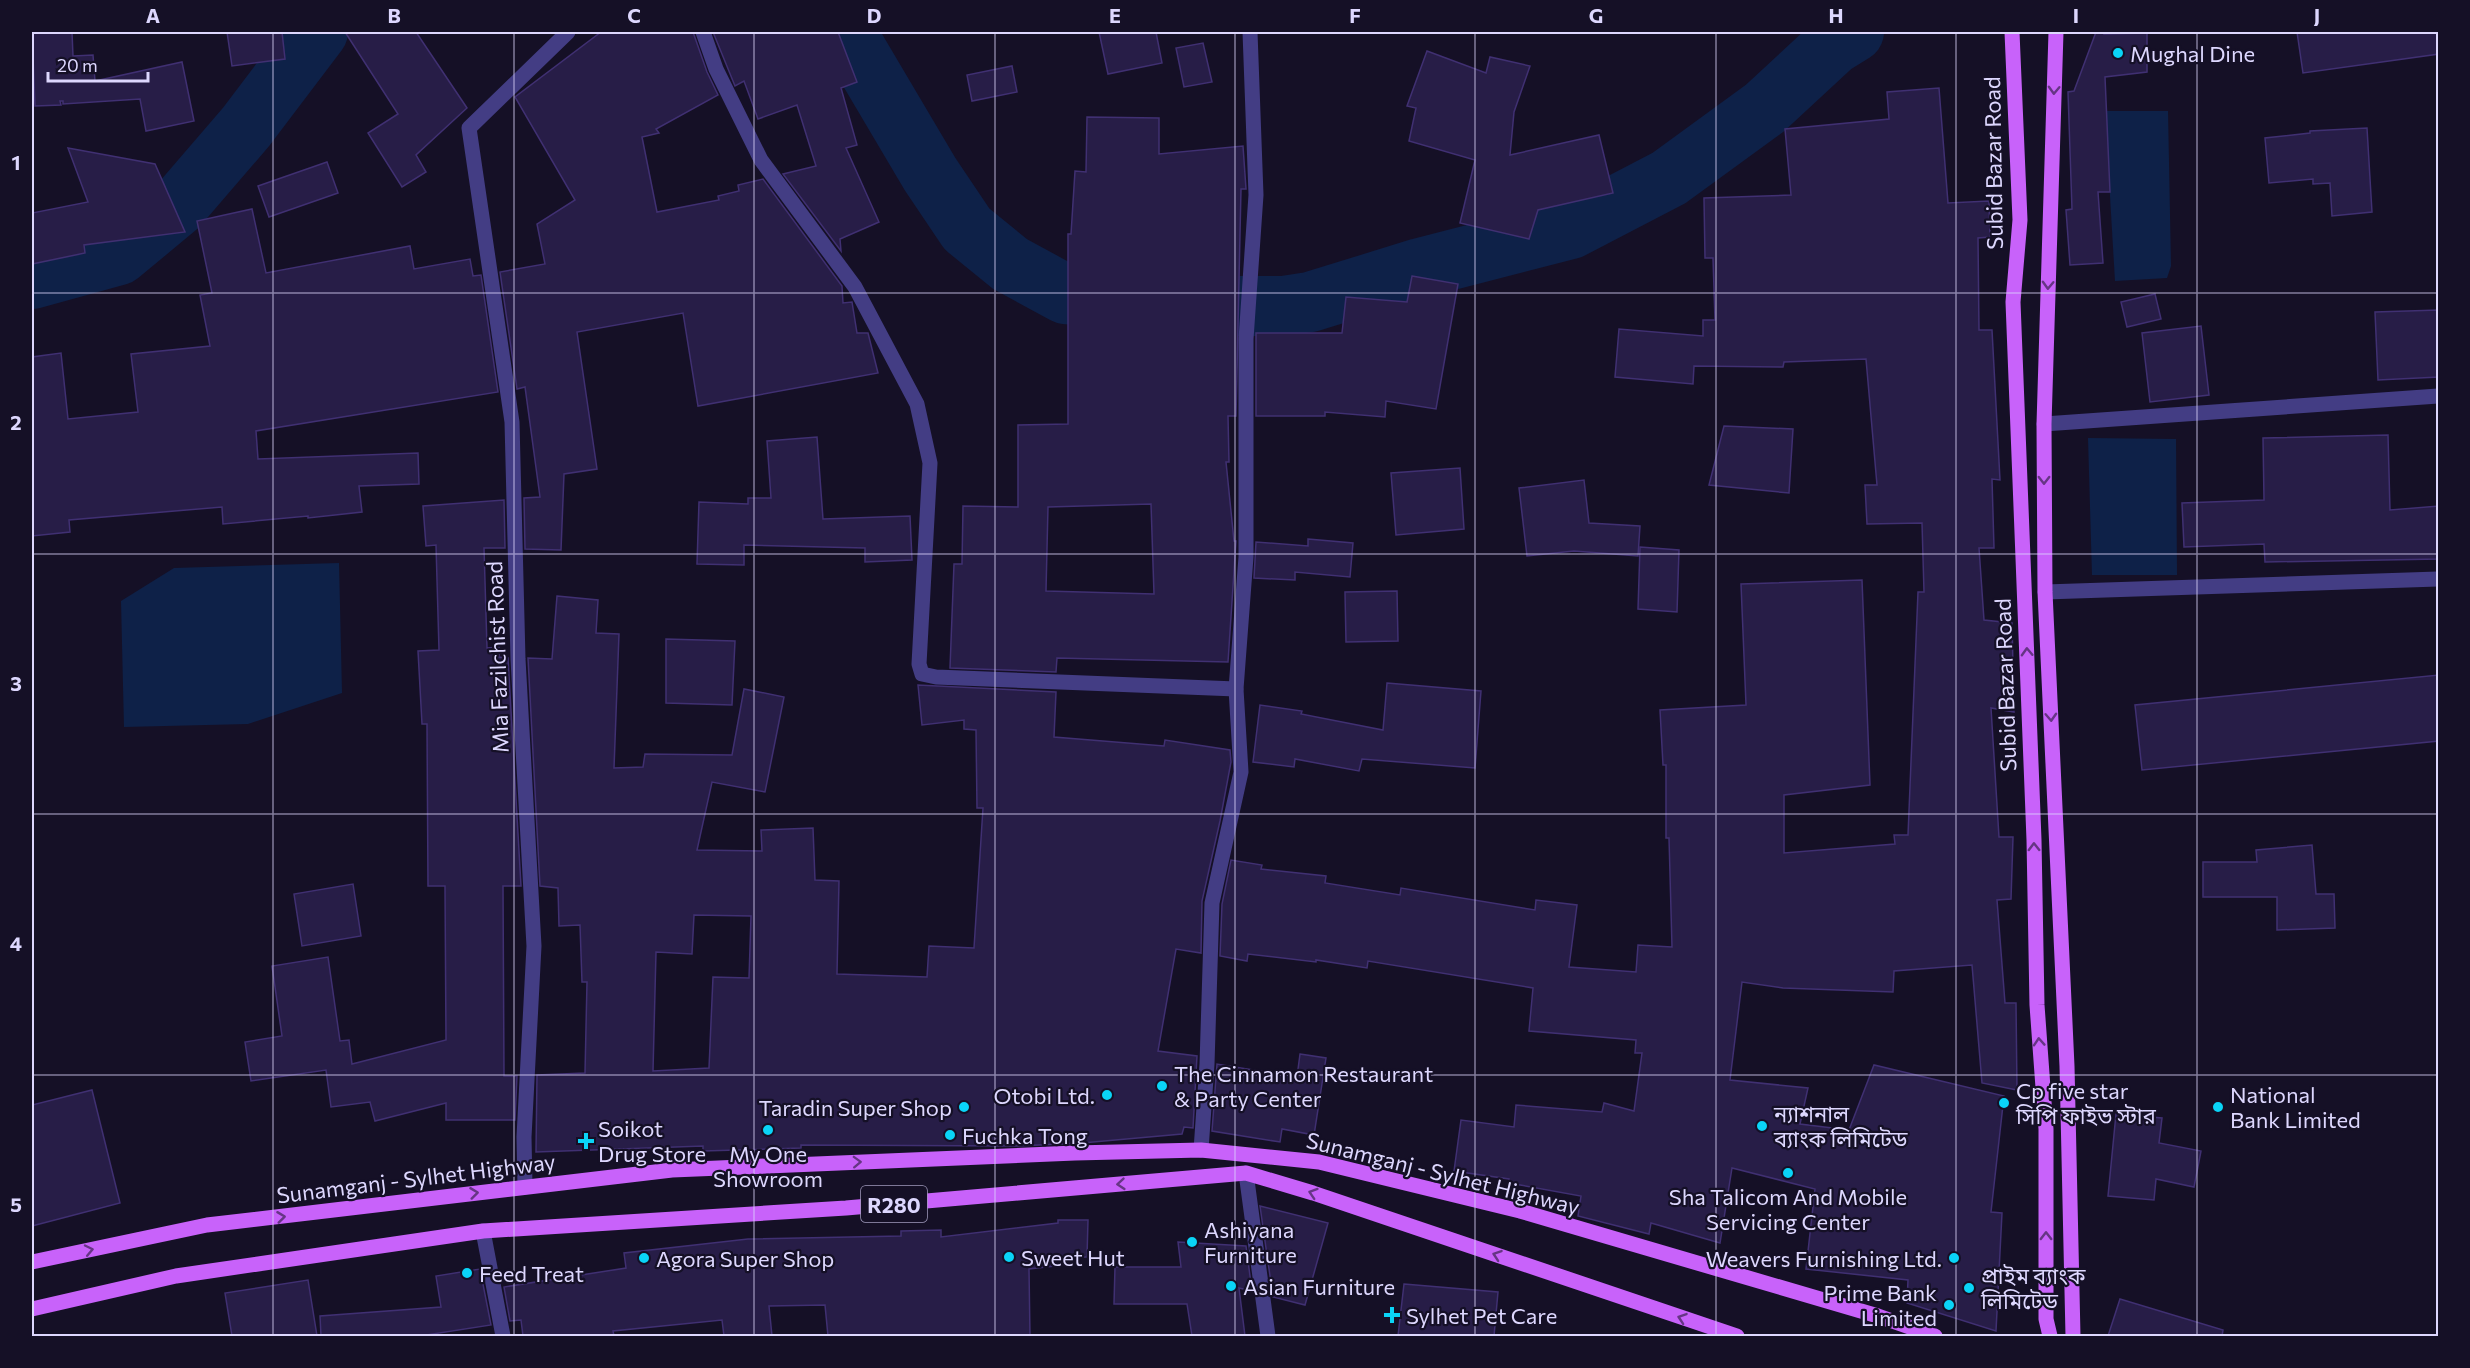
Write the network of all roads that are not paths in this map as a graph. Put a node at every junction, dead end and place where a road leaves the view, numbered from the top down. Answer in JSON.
{"nodes":[{"id":1,"x":568,"y":32,"type":"edge"},
{"id":2,"x":703,"y":32,"type":"edge"},
{"id":3,"x":1251,"y":32,"type":"edge"},
{"id":4,"x":2012,"y":32,"type":"edge"},
{"id":5,"x":2056,"y":32,"type":"edge"},
{"id":6,"x":2439,"y":396,"type":"edge"},
{"id":7,"x":2044,"y":424,"type":"junction"},
{"id":8,"x":2439,"y":579,"type":"edge"},
{"id":9,"x":2045,"y":592,"type":"junction"},
{"id":10,"x":1236,"y":689,"type":"junction"},
{"id":11,"x":1201,"y":1150,"type":"junction"},
{"id":12,"x":1246,"y":1173,"type":"junction"},
{"id":13,"x":525,"y":1187,"type":"junction"},
{"id":14,"x":483,"y":1231,"type":"junction"},
{"id":15,"x":32,"y":1262,"type":"edge"},
{"id":16,"x":32,"y":1309,"type":"edge"},
{"id":17,"x":503,"y":1336,"type":"edge"},
{"id":18,"x":1268,"y":1336,"type":"edge"},
{"id":19,"x":1737,"y":1336,"type":"edge"},
{"id":20,"x":1935,"y":1336,"type":"edge"},
{"id":21,"x":2050,"y":1336,"type":"edge"},
{"id":22,"x":2073,"y":1336,"type":"edge"}],
"edges":[{"from":1,"to":13,"type":"street","name":"Mia Fazilchist Road"},
{"from":2,"to":10,"type":"street"},
{"from":3,"to":10,"type":"street"},
{"from":21,"to":4,"type":"main road","name":"Subid Bazar Road","one_way":true},
{"from":5,"to":7,"type":"main road","name":"Subid Bazar Road","one_way":true},
{"from":6,"to":7,"type":"street"},
{"from":7,"to":9,"type":"main road","name":"Subid Bazar Road","one_way":true},
{"from":8,"to":9,"type":"street"},
{"from":9,"to":22,"type":"main road","name":"Subid Bazar Road","one_way":true},
{"from":10,"to":11,"type":"street"},
{"from":13,"to":11,"type":"main road","name":"Sunamganj - Sylhet Highway","number":"R280","one_way":true},
{"from":11,"to":20,"type":"main road","name":"Sunamganj - Sylhet Highway","number":"R280"},
{"from":12,"to":14,"type":"main road","number":"R280","one_way":true},
{"from":12,"to":18,"type":"street"},
{"from":19,"to":12,"type":"main road","number":"R280","one_way":true},
{"from":15,"to":13,"type":"main road","name":"Sunamganj - Sylhet Highway","number":"R280","one_way":true},
{"from":14,"to":16,"type":"main road","number":"R280"},
{"from":14,"to":17,"type":"street"}]}
